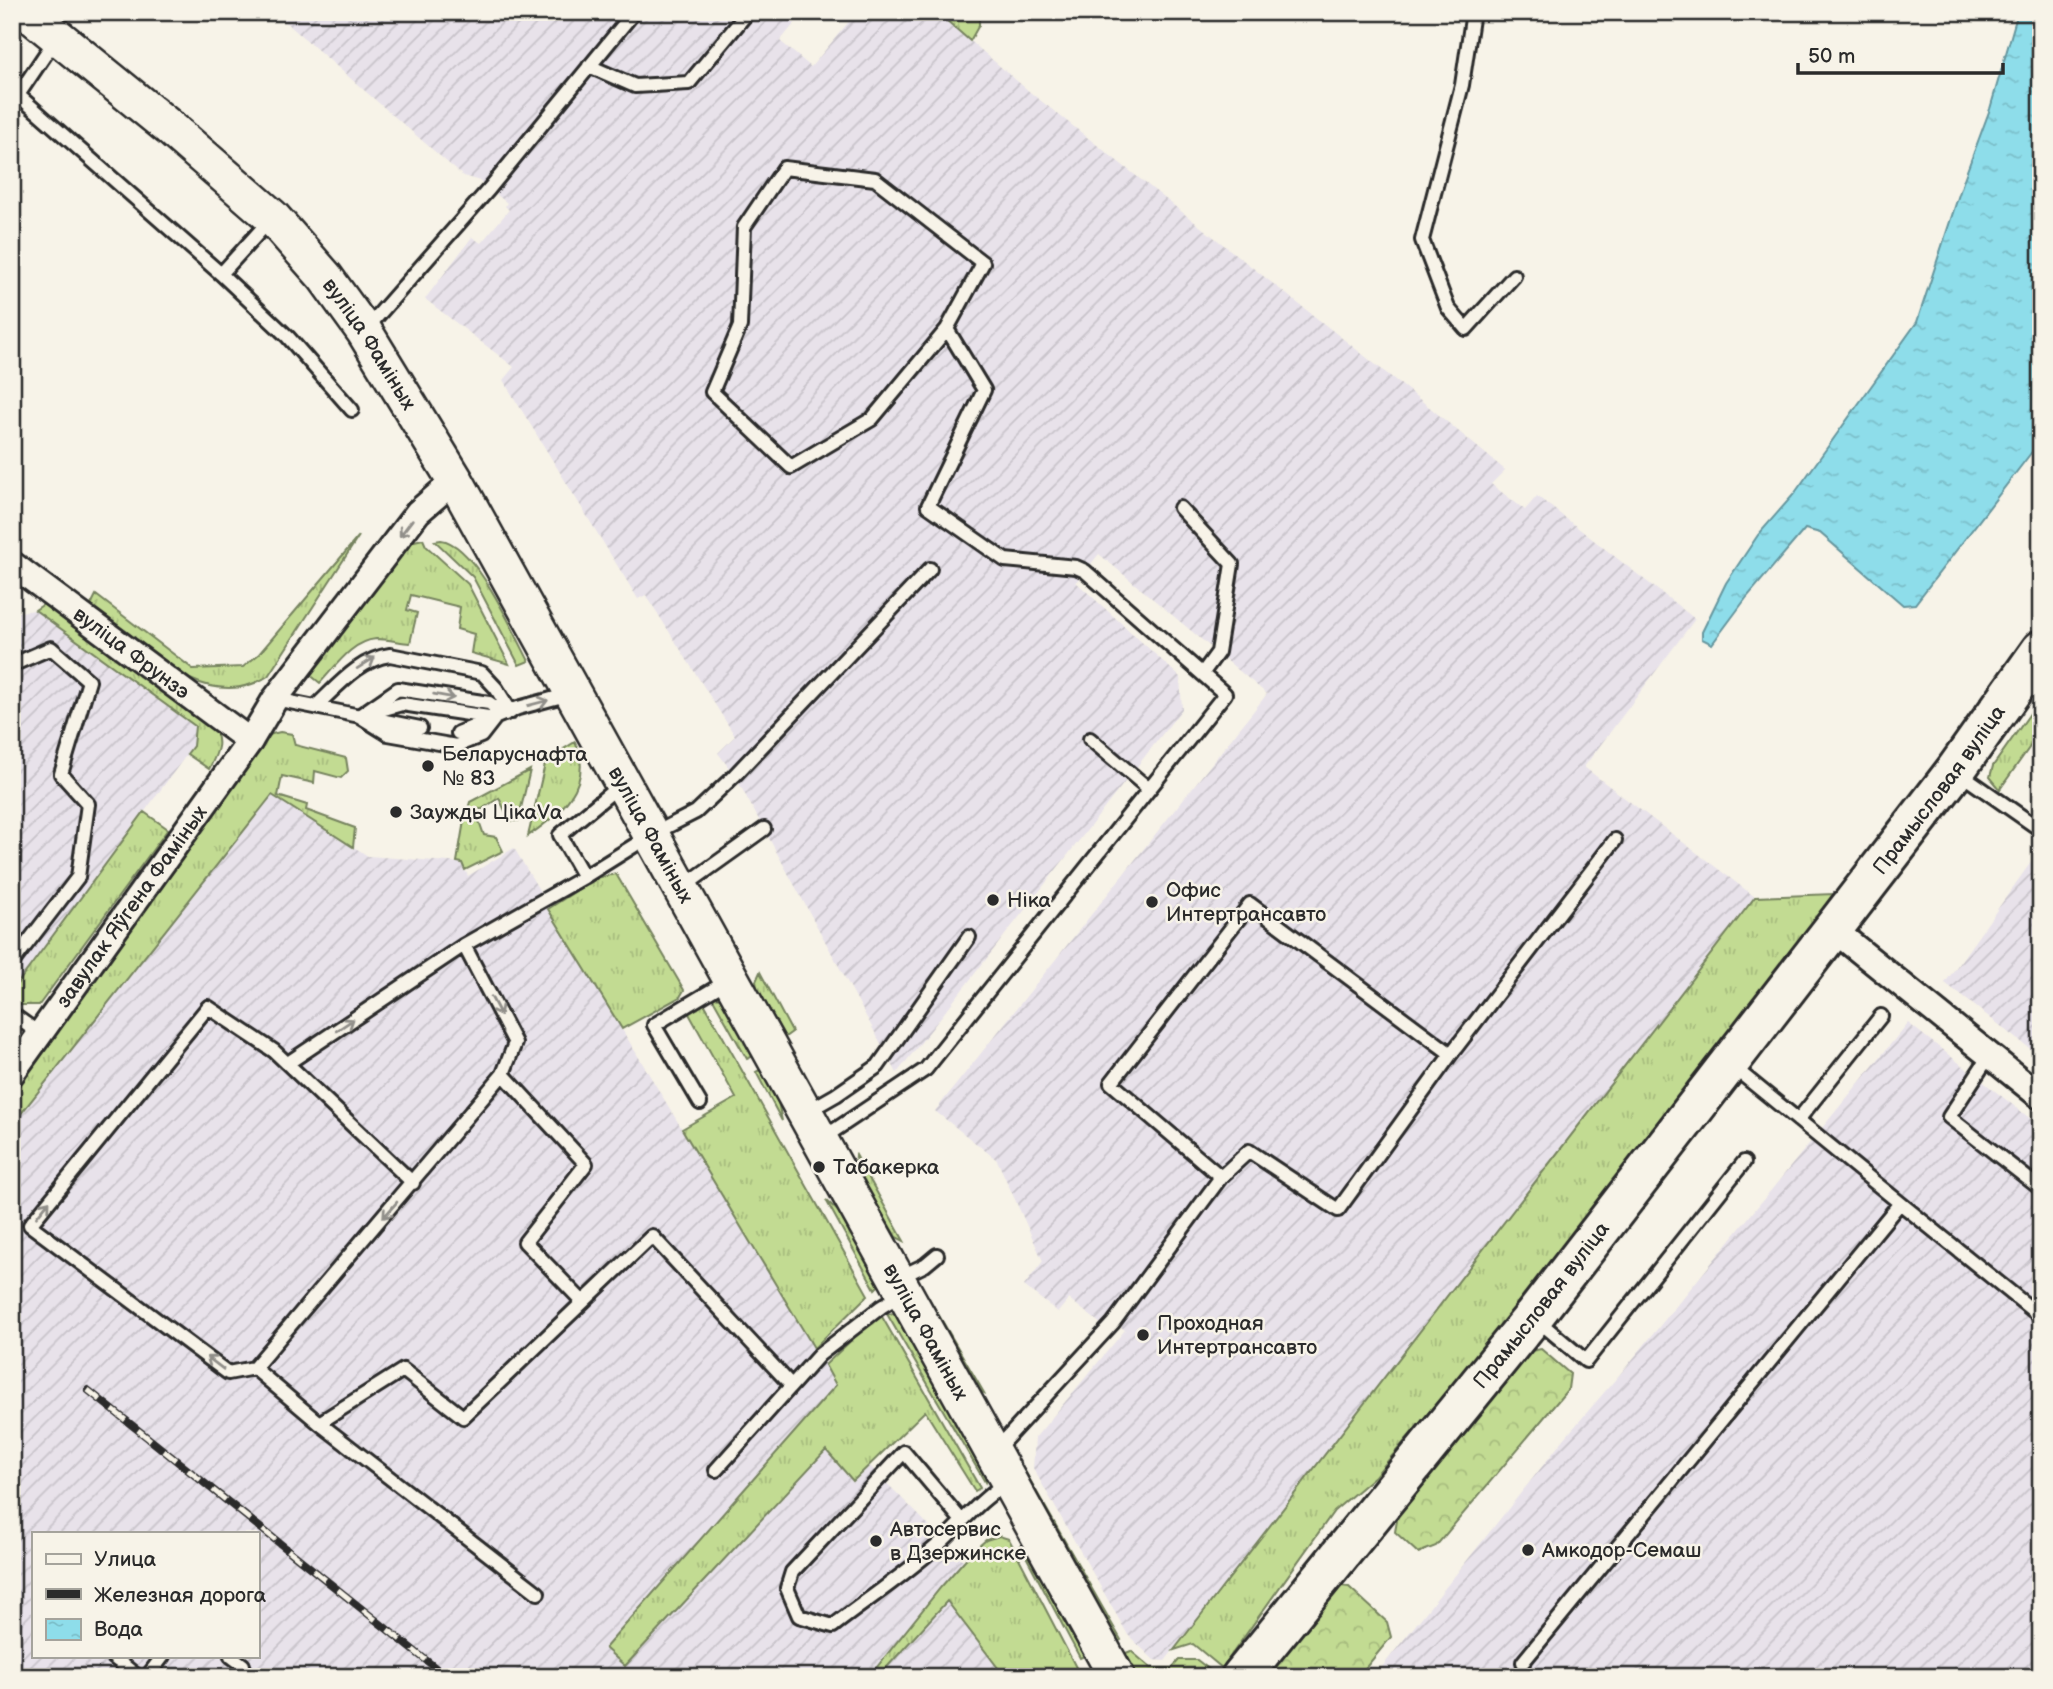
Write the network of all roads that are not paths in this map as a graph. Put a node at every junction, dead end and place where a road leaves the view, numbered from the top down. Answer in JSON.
{"nodes":[{"id":1,"x":27,"y":12,"type":"edge"},
{"id":2,"x":634,"y":12,"type":"edge"},
{"id":3,"x":748,"y":12,"type":"edge"},
{"id":4,"x":1473,"y":12,"type":"edge"},
{"id":5,"x":57,"y":36,"type":"junction"},
{"id":6,"x":589,"y":66,"type":"junction"},
{"id":7,"x":15,"y":92,"type":"edge"},
{"id":8,"x":272,"y":218,"type":"junction"},
{"id":9,"x":221,"y":274,"type":"junction"},
{"id":10,"x":1514,"y":276,"type":"dead end"},
{"id":11,"x":947,"y":329,"type":"junction"},
{"id":12,"x":364,"y":331,"type":"junction"},
{"id":13,"x":352,"y":410,"type":"dead end"},
{"id":14,"x":454,"y":480,"type":"junction"},
{"id":15,"x":1180,"y":508,"type":"dead end"},
{"id":16,"x":12,"y":564,"type":"edge"},
{"id":17,"x":930,"y":569,"type":"dead end"},
{"id":18,"x":2041,"y":650,"type":"edge"},
{"id":19,"x":12,"y":665,"type":"edge"},
{"id":20,"x":1202,"y":674,"type":"junction"},
{"id":21,"x":573,"y":693,"type":"junction"},
{"id":22,"x":275,"y":699,"type":"junction"},
{"id":23,"x":315,"y":707,"type":"junction"},
{"id":24,"x":504,"y":714,"type":"junction"},
{"id":25,"x":359,"y":716,"type":"junction"},
{"id":26,"x":420,"y":728,"type":"dead end"},
{"id":27,"x":458,"y":733,"type":"dead end"},
{"id":28,"x":1090,"y":738,"type":"dead end"},
{"id":29,"x":250,"y":741,"type":"junction"},
{"id":30,"x":1955,"y":771,"type":"junction"},
{"id":31,"x":622,"y":783,"type":"junction"},
{"id":32,"x":1149,"y":789,"type":"junction"},
{"id":33,"x":764,"y":829,"type":"dead end"},
{"id":34,"x":2041,"y":830,"type":"edge"},
{"id":35,"x":651,"y":835,"type":"junction"},
{"id":36,"x":1615,"y":840,"type":"dead end"},
{"id":37,"x":584,"y":877,"type":"junction"},
{"id":38,"x":680,"y":890,"type":"junction"},
{"id":39,"x":1834,"y":930,"type":"junction"},
{"id":40,"x":969,"y":937,"type":"dead end"},
{"id":41,"x":464,"y":946,"type":"junction"},
{"id":42,"x":12,"y":963,"type":"edge"},
{"id":43,"x":729,"y":980,"type":"junction"},
{"id":44,"x":12,"y":1014,"type":"edge"},
{"id":45,"x":1881,"y":1016,"type":"dead end"},
{"id":46,"x":40,"y":1034,"type":"junction"},
{"id":47,"x":1451,"y":1054,"type":"junction"},
{"id":48,"x":1989,"y":1056,"type":"junction"},
{"id":49,"x":288,"y":1063,"type":"junction"},
{"id":50,"x":1728,"y":1063,"type":"junction"},
{"id":51,"x":12,"y":1073,"type":"edge"},
{"id":52,"x":503,"y":1074,"type":"junction"},
{"id":53,"x":2041,"y":1097,"type":"edge"},
{"id":54,"x":700,"y":1103,"type":"dead end"},
{"id":55,"x":1798,"y":1120,"type":"junction"},
{"id":56,"x":812,"y":1126,"type":"junction"},
{"id":57,"x":1744,"y":1162,"type":"dead end"},
{"id":58,"x":1221,"y":1177,"type":"junction"},
{"id":59,"x":413,"y":1183,"type":"junction"},
{"id":60,"x":2041,"y":1189,"type":"edge"},
{"id":61,"x":1900,"y":1203,"type":"junction"},
{"id":62,"x":937,"y":1255,"type":"dead end"},
{"id":63,"x":902,"y":1285,"type":"junction"},
{"id":64,"x":583,"y":1302,"type":"junction"},
{"id":65,"x":1533,"y":1317,"type":"junction"},
{"id":66,"x":2041,"y":1317,"type":"edge"},
{"id":67,"x":254,"y":1368,"type":"junction"},
{"id":68,"x":791,"y":1385,"type":"junction"},
{"id":69,"x":319,"y":1423,"type":"junction"},
{"id":70,"x":1002,"y":1467,"type":"junction"},
{"id":71,"x":716,"y":1470,"type":"dead end"},
{"id":72,"x":962,"y":1521,"type":"junction"},
{"id":73,"x":538,"y":1593,"type":"dead end"},
{"id":74,"x":114,"y":1658,"type":"edge"},
{"id":75,"x":161,"y":1658,"type":"edge"},
{"id":76,"x":234,"y":1658,"type":"edge"},
{"id":77,"x":1523,"y":1662,"type":"dead end"},
{"id":78,"x":243,"y":1665,"type":"dead end"},
{"id":79,"x":138,"y":1677,"type":"edge"},
{"id":80,"x":147,"y":1677,"type":"edge"},
{"id":81,"x":1117,"y":1677,"type":"edge"},
{"id":82,"x":1241,"y":1677,"type":"edge"}],
"edges":[{"from":1,"to":5,"type":"main road","name":"вуліца Фаміных"},
{"from":2,"to":6,"type":"lane"},
{"from":3,"to":6,"type":"lane"},
{"from":4,"to":10,"type":"lane"},
{"from":5,"to":7,"type":"lane"},
{"from":5,"to":8,"type":"main road","name":"вуліца Фаміных"},
{"from":6,"to":12,"type":"lane"},
{"from":7,"to":9,"type":"lane"},
{"from":8,"to":9,"type":"lane"},
{"from":8,"to":12,"type":"main road","name":"вуліца Фаміных"},
{"from":9,"to":13,"type":"lane"},
{"from":11,"to":11,"type":"lane"},
{"from":11,"to":20,"type":"lane"},
{"from":12,"to":14,"type":"main road","name":"вуліца Фаміных"},
{"from":14,"to":21,"type":"main road","name":"вуліца Фаміных"},
{"from":14,"to":22,"type":"street","name":"завулак Яўгена Фаміных","one_way":true},
{"from":15,"to":20,"type":"lane"},
{"from":16,"to":29,"type":"street","name":"вуліца Фрунзэ"},
{"from":17,"to":35,"type":"lane"},
{"from":18,"to":30,"type":"main road","name":"Прамысловая вуліца"},
{"from":19,"to":42,"type":"lane"},
{"from":20,"to":32,"type":"lane"},
{"from":24,"to":21,"type":"lane","one_way":true},
{"from":21,"to":31,"type":"main road","name":"вуліца Фаміных"},
{"from":22,"to":23,"type":"lane"},
{"from":22,"to":29,"type":"street","name":"завулак Яўгена Фаміных"},
{"from":23,"to":24,"type":"lane","one_way":true},
{"from":23,"to":25,"type":"lane"},
{"from":25,"to":24,"type":"lane","one_way":true},
{"from":24,"to":25,"type":"lane"},
{"from":24,"to":27,"type":"lane"},
{"from":25,"to":26,"type":"lane"},
{"from":28,"to":32,"type":"lane"},
{"from":29,"to":46,"type":"street","name":"завулак Яўгена Фаміных"},
{"from":30,"to":34,"type":"lane"},
{"from":30,"to":39,"type":"main road","name":"Прамысловая вуліца"},
{"from":31,"to":35,"type":"main road","name":"вуліца Фаміных"},
{"from":31,"to":37,"type":"lane"},
{"from":32,"to":56,"type":"lane"},
{"from":33,"to":38,"type":"lane"},
{"from":35,"to":37,"type":"lane"},
{"from":35,"to":38,"type":"main road","name":"вуліца Фаміных"},
{"from":36,"to":47,"type":"lane"},
{"from":37,"to":41,"type":"lane"},
{"from":38,"to":43,"type":"main road","name":"вуліца Фаміных"},
{"from":39,"to":48,"type":"street"},
{"from":39,"to":50,"type":"main road","name":"Прамысловая вуліца"},
{"from":40,"to":56,"type":"lane"},
{"from":49,"to":41,"type":"lane","one_way":true},
{"from":41,"to":52,"type":"lane","one_way":true},
{"from":43,"to":54,"type":"lane"},
{"from":43,"to":56,"type":"main road","name":"вуліца Фаміных"},
{"from":44,"to":46,"type":"lane"},
{"from":45,"to":55,"type":"lane"},
{"from":46,"to":51,"type":"street","name":"завулак Яўгена Фаміных"},
{"from":47,"to":58,"type":"lane"},
{"from":47,"to":58,"type":"lane"},
{"from":48,"to":53,"type":"street"},
{"from":48,"to":60,"type":"lane"},
{"from":49,"to":59,"type":"lane"},
{"from":67,"to":49,"type":"lane","one_way":true},
{"from":50,"to":55,"type":"lane"},
{"from":50,"to":65,"type":"main road","name":"Прамысловая вуліца"},
{"from":52,"to":59,"type":"lane"},
{"from":52,"to":64,"type":"lane"},
{"from":55,"to":61,"type":"lane"},
{"from":56,"to":63,"type":"main road","name":"вуліца Фаміных"},
{"from":57,"to":65,"type":"lane"},
{"from":58,"to":70,"type":"lane"},
{"from":59,"to":67,"type":"lane","one_way":true},
{"from":61,"to":66,"type":"lane"},
{"from":61,"to":77,"type":"lane"},
{"from":62,"to":63,"type":"lane"},
{"from":63,"to":68,"type":"lane"},
{"from":63,"to":70,"type":"main road","name":"вуліца Фаміных"},
{"from":64,"to":68,"type":"lane"},
{"from":64,"to":69,"type":"lane"},
{"from":65,"to":82,"type":"main road","name":"Прамысловая вуліца"},
{"from":67,"to":69,"type":"lane"},
{"from":68,"to":71,"type":"lane"},
{"from":69,"to":73,"type":"lane"},
{"from":70,"to":72,"type":"lane"},
{"from":70,"to":81,"type":"main road","name":"вуліца Фаміных"},
{"from":72,"to":72,"type":"lane"},
{"from":74,"to":79,"type":"lane"},
{"from":75,"to":80,"type":"lane"},
{"from":76,"to":78,"type":"lane"}]}
